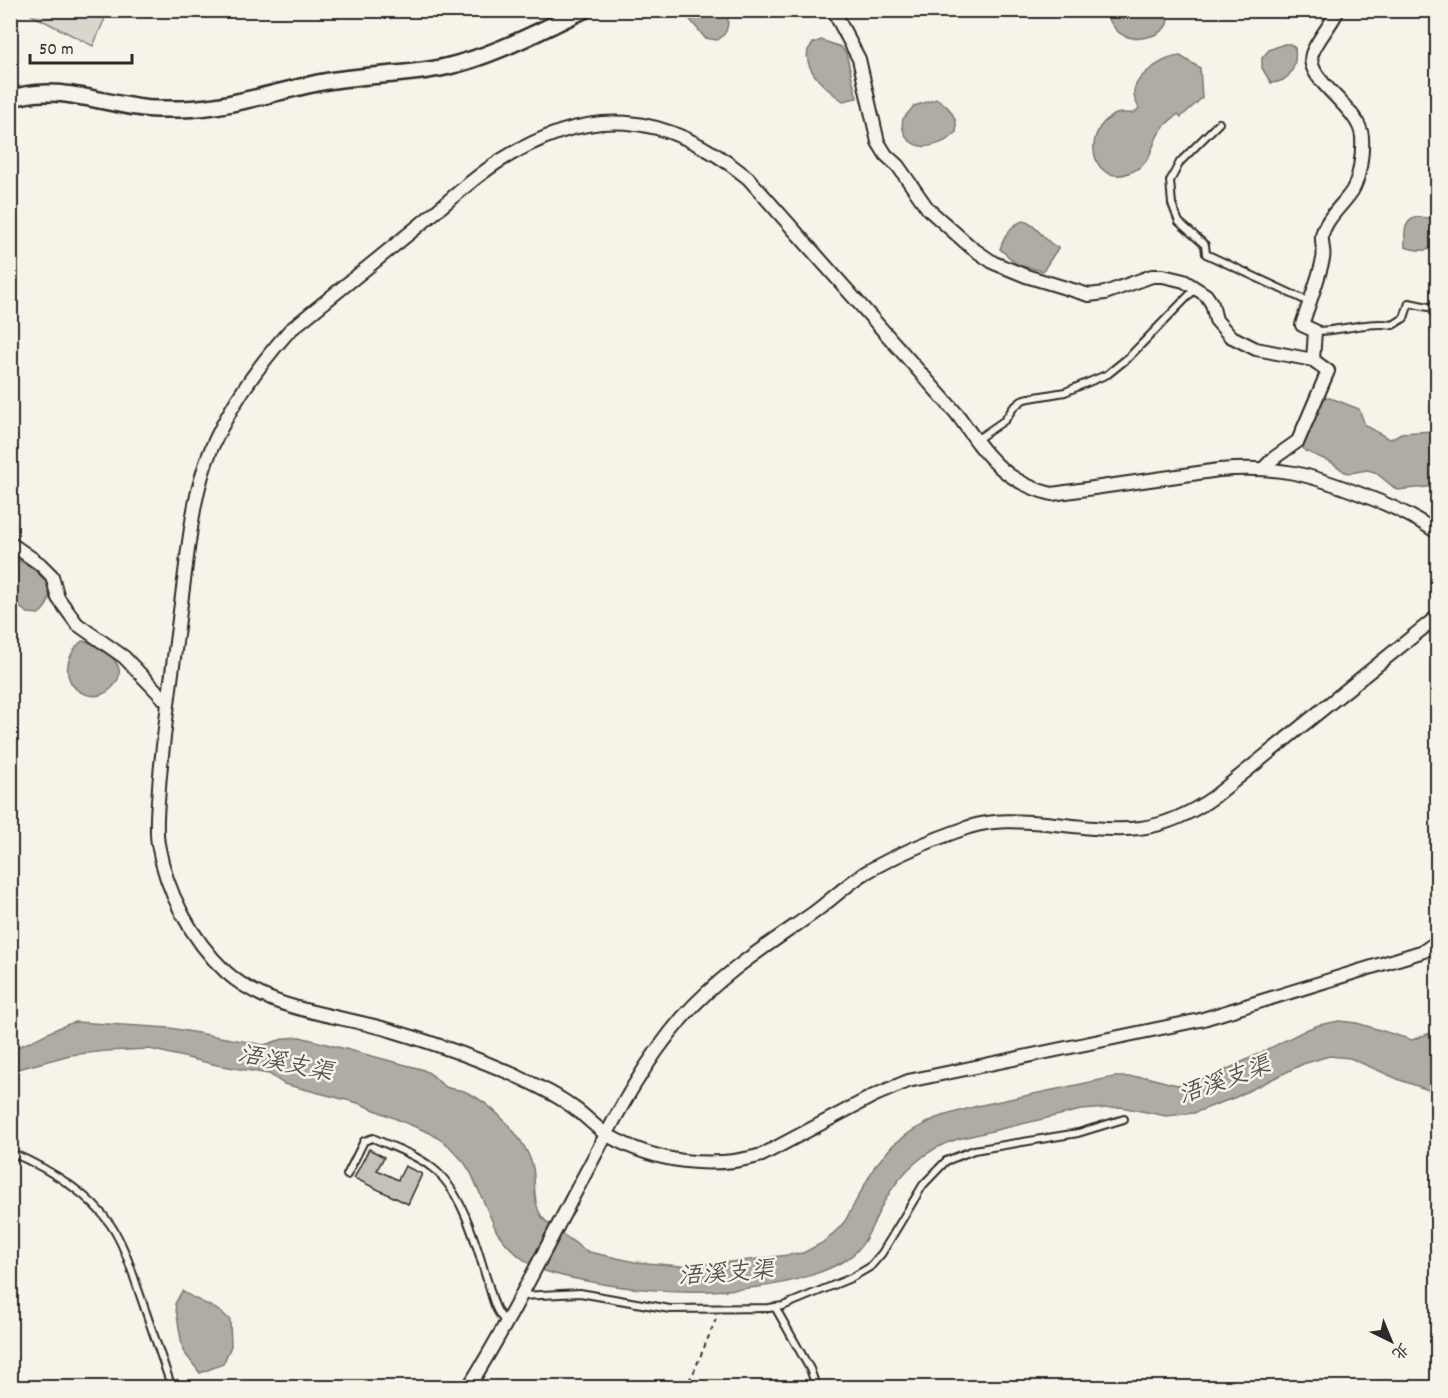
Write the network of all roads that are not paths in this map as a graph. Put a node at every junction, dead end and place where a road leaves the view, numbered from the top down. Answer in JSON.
{"nodes":[{"id":1,"x":584,"y":10,"type":"edge"},
{"id":2,"x":832,"y":10,"type":"edge"},
{"id":3,"x":1338,"y":10,"type":"edge"},
{"id":4,"x":10,"y":99,"type":"edge"},
{"id":5,"x":1219,"y":123,"type":"dead end"},
{"id":6,"x":1196,"y":287,"type":"junction"},
{"id":7,"x":1309,"y":302,"type":"junction"},
{"id":8,"x":1437,"y":309,"type":"edge"},
{"id":9,"x":1315,"y":331,"type":"junction"},
{"id":10,"x":1313,"y":360,"type":"junction"},
{"id":11,"x":976,"y":440,"type":"junction"},
{"id":12,"x":1264,"y":468,"type":"junction"},
{"id":13,"x":1437,"y":533,"type":"edge"},
{"id":14,"x":10,"y":543,"type":"edge"},
{"id":15,"x":1437,"y":616,"type":"edge"},
{"id":16,"x":168,"y":703,"type":"junction"},
{"id":17,"x":1437,"y":941,"type":"edge"},
{"id":18,"x":1124,"y":1119,"type":"dead end"},
{"id":19,"x":606,"y":1134,"type":"junction"},
{"id":20,"x":10,"y":1152,"type":"edge"},
{"id":21,"x":347,"y":1175,"type":"dead end"},
{"id":22,"x":523,"y":1294,"type":"junction"},
{"id":23,"x":775,"y":1307,"type":"junction"},
{"id":24,"x":507,"y":1323,"type":"junction"},
{"id":25,"x":172,"y":1388,"type":"edge"},
{"id":26,"x":468,"y":1388,"type":"edge"},
{"id":27,"x":813,"y":1388,"type":"edge"}],
"edges":[{"from":1,"to":4,"type":"street"},
{"from":2,"to":6,"type":"street"},
{"from":3,"to":7,"type":"street"},
{"from":5,"to":7,"type":"lane"},
{"from":6,"to":10,"type":"street"},
{"from":6,"to":11,"type":"lane"},
{"from":7,"to":9,"type":"street"},
{"from":8,"to":9,"type":"lane"},
{"from":9,"to":10,"type":"street"},
{"from":10,"to":12,"type":"street"},
{"from":11,"to":12,"type":"street"},
{"from":11,"to":16,"type":"street"},
{"from":12,"to":13,"type":"street"},
{"from":14,"to":16,"type":"street"},
{"from":15,"to":19,"type":"street"},
{"from":16,"to":19,"type":"street"},
{"from":17,"to":19,"type":"street"},
{"from":18,"to":23,"type":"lane"},
{"from":19,"to":22,"type":"street"},
{"from":20,"to":25,"type":"lane"},
{"from":21,"to":24,"type":"lane"},
{"from":22,"to":23,"type":"lane"},
{"from":22,"to":24,"type":"street"},
{"from":23,"to":27,"type":"lane"},
{"from":24,"to":26,"type":"street"}]}
